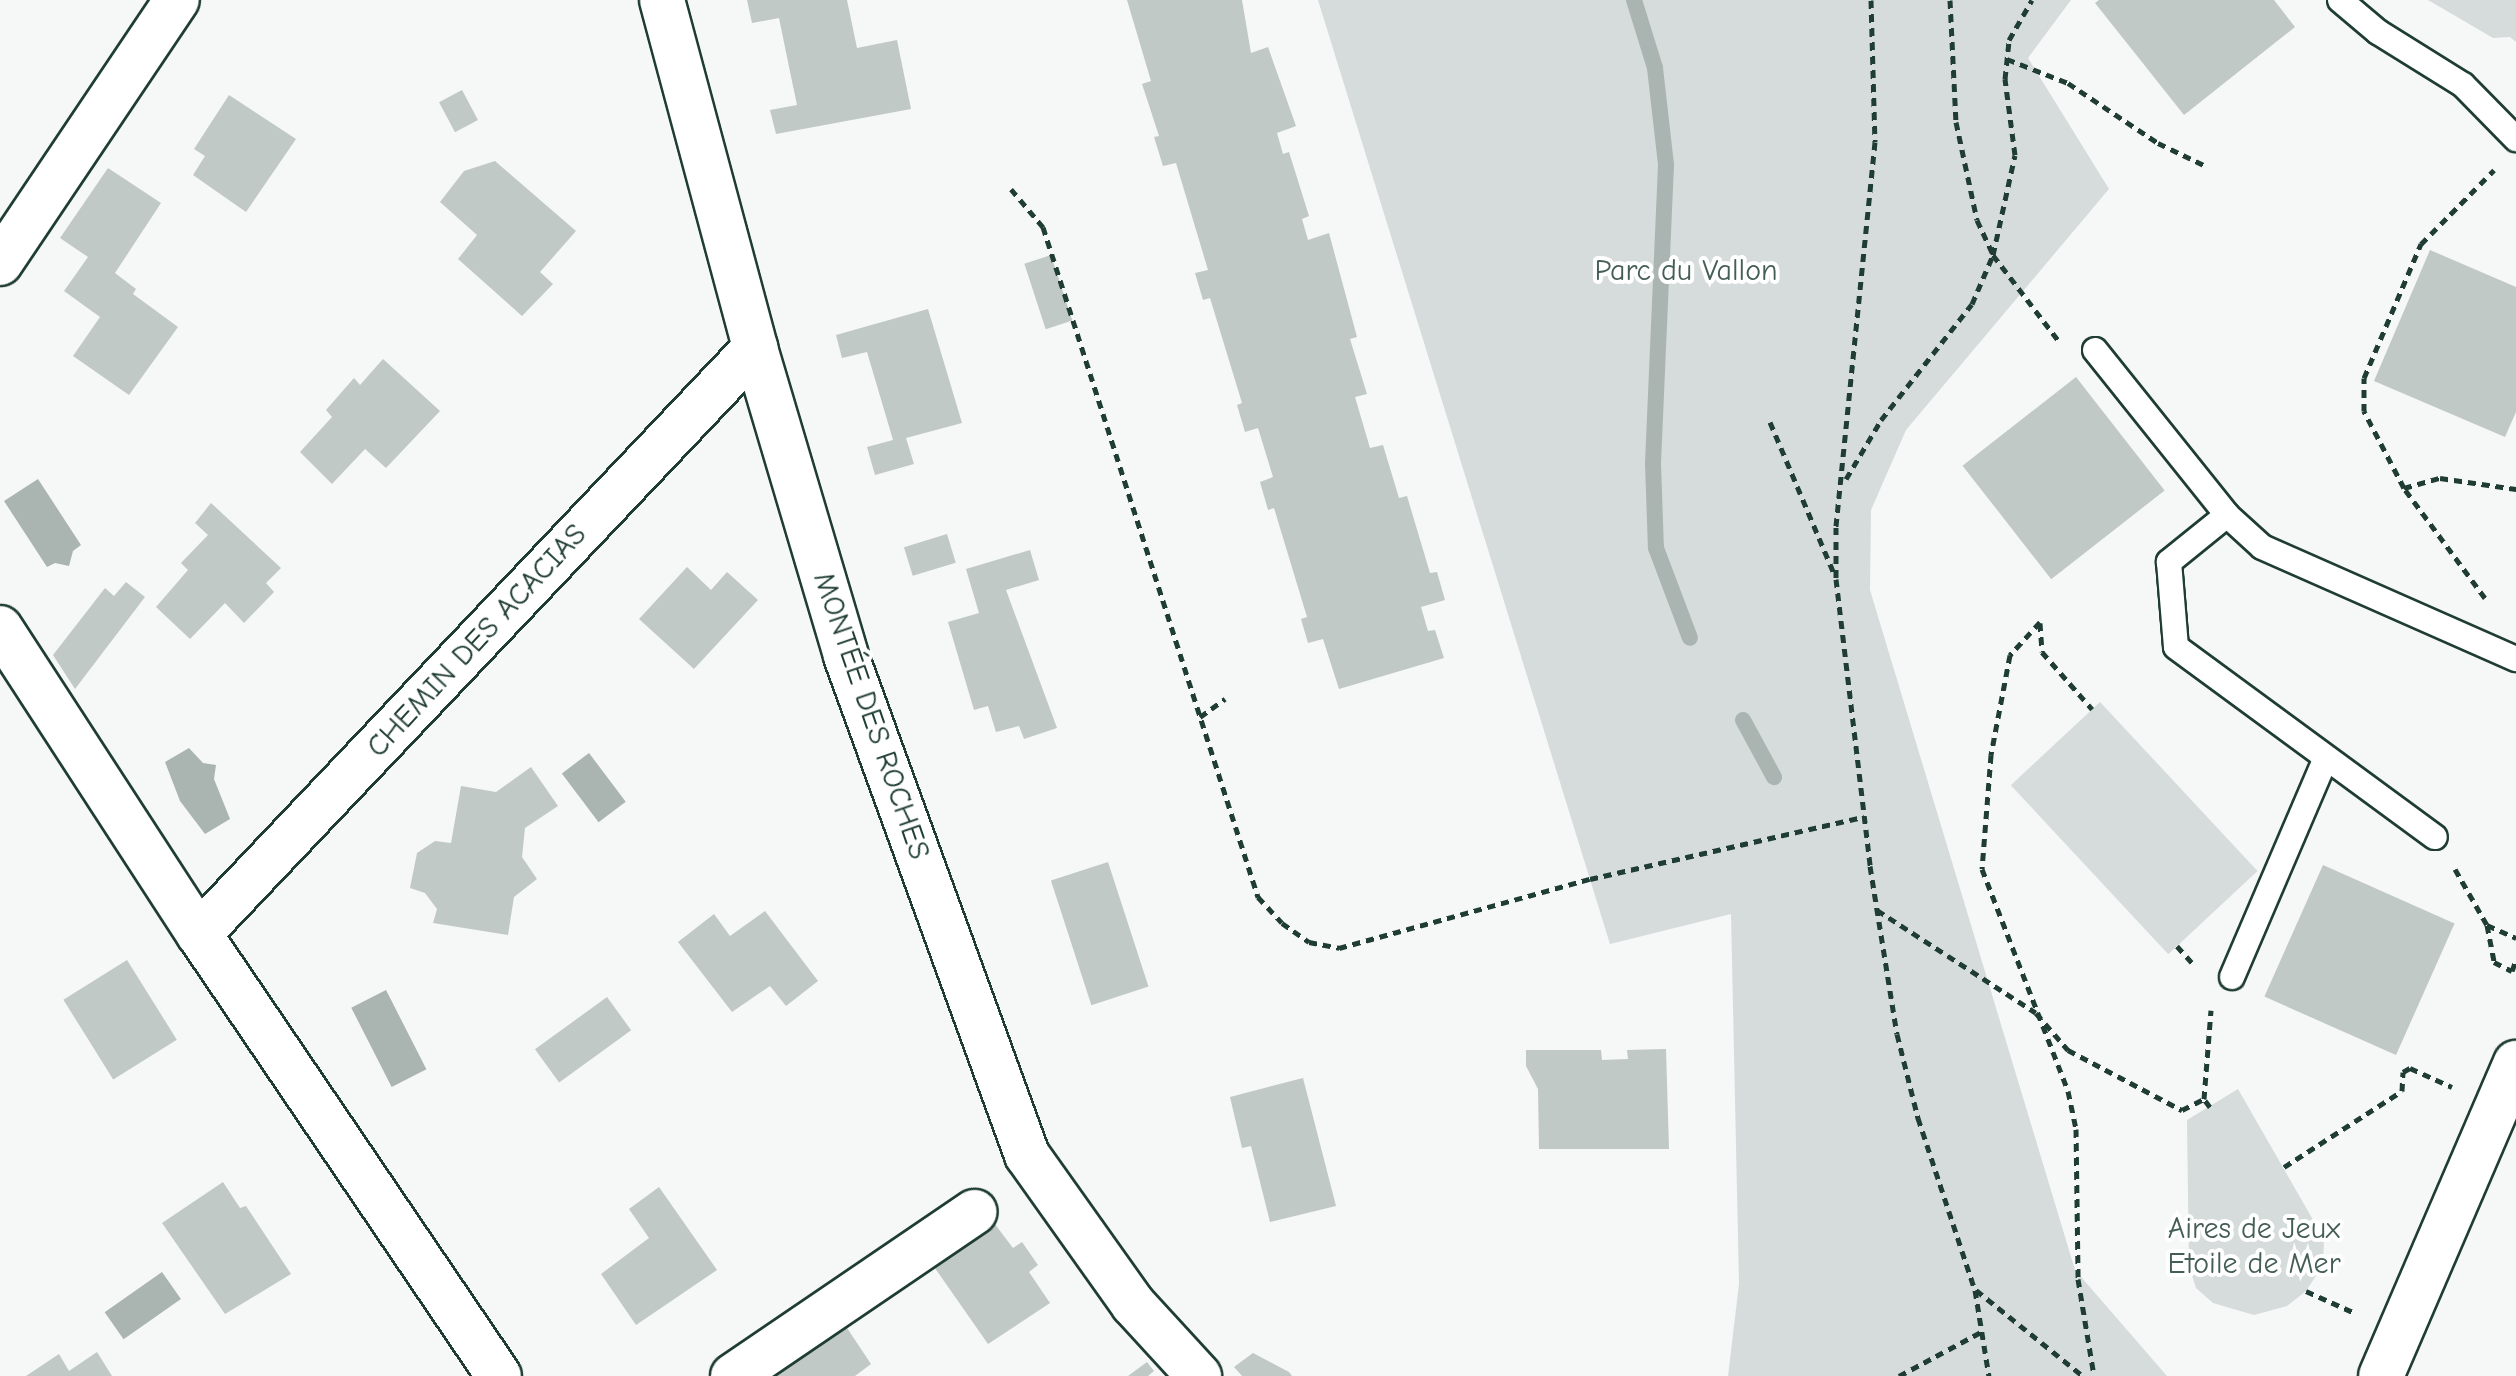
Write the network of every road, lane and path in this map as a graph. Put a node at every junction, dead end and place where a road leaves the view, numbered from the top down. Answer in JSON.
{"nodes":[{"id":1,"x":177,"y":0,"type":"edge"},
{"id":2,"x":662,"y":0,"type":"edge"},
{"id":3,"x":1871,"y":0,"type":"edge"},
{"id":4,"x":1950,"y":0,"type":"edge"},
{"id":5,"x":2032,"y":0,"type":"edge"},
{"id":6,"x":2340,"y":0,"type":"edge"},
{"id":7,"x":2007,"y":59,"type":"junction"},
{"id":8,"x":2511,"y":149,"type":"edge"},
{"id":9,"x":2206,"y":166,"type":"dead end"},
{"id":10,"x":1011,"y":189,"type":"dead end"},
{"id":11,"x":1993,"y":255,"type":"junction"},
{"id":12,"x":0,"y":263,"type":"edge"},
{"id":13,"x":755,"y":348,"type":"junction"},
{"id":14,"x":2095,"y":350,"type":"joint"},
{"id":15,"x":1770,"y":422,"type":"dead end"},
{"id":16,"x":1843,"y":484,"type":"junction"},
{"id":17,"x":2404,"y":488,"type":"junction"},
{"id":18,"x":2516,"y":489,"type":"edge"},
{"id":19,"x":2227,"y":515,"type":"junction"},
{"id":20,"x":1836,"y":579,"type":"junction"},
{"id":21,"x":2488,"y":603,"type":"dead end"},
{"id":22,"x":0,"y":628,"type":"edge"},
{"id":23,"x":2516,"y":659,"type":"edge"},
{"id":24,"x":1225,"y":699,"type":"dead end"},
{"id":25,"x":2092,"y":709,"type":"dead end"},
{"id":26,"x":1200,"y":717,"type":"junction"},
{"id":27,"x":2326,"y":758,"type":"junction"},
{"id":28,"x":1864,"y":817,"type":"junction"},
{"id":29,"x":2435,"y":837,"type":"joint"},
{"id":30,"x":1876,"y":910,"type":"junction"},
{"id":31,"x":2487,"y":925,"type":"junction"},
{"id":32,"x":199,"y":934,"type":"junction"},
{"id":33,"x":2516,"y":938,"type":"edge"},
{"id":34,"x":2516,"y":960,"type":"edge"},
{"id":35,"x":2232,"y":977,"type":"dead end"},
{"id":36,"x":2214,"y":997,"type":"dead end"},
{"id":37,"x":2036,"y":1013,"type":"junction"},
{"id":38,"x":2516,"y":1063,"type":"edge"},
{"id":39,"x":2204,"y":1099,"type":"junction"},
{"id":40,"x":2210,"y":1107,"type":"dead end"},
{"id":41,"x":2496,"y":1108,"type":"junction"},
{"id":42,"x":2284,"y":1167,"type":"dead end"},
{"id":43,"x":974,"y":1212,"type":"dead end"},
{"id":44,"x":1975,"y":1290,"type":"junction"},
{"id":45,"x":1981,"y":1332,"type":"junction"},
{"id":46,"x":499,"y":1376,"type":"edge"},
{"id":47,"x":733,"y":1376,"type":"edge"},
{"id":48,"x":1199,"y":1376,"type":"edge"},
{"id":49,"x":1899,"y":1376,"type":"edge"},
{"id":50,"x":1989,"y":1376,"type":"edge"},
{"id":51,"x":2083,"y":1376,"type":"edge"},
{"id":52,"x":2094,"y":1376,"type":"edge"},
{"id":53,"x":2381,"y":1376,"type":"edge"}],
"edges":[{"from":1,"to":12,"type":"street"},
{"from":2,"to":13,"type":"street","name":"MONTÉE DES ROCHES"},
{"from":3,"to":16,"type":"path"},
{"from":4,"to":11,"type":"path"},
{"from":5,"to":7,"type":"path"},
{"from":6,"to":8,"type":"lane"},
{"from":7,"to":9,"type":"path"},
{"from":7,"to":11,"type":"path"},
{"from":8,"to":17,"type":"path"},
{"from":10,"to":26,"type":"path"},
{"from":11,"to":14,"type":"path"},
{"from":11,"to":16,"type":"path"},
{"from":13,"to":32,"type":"street","name":"CHEMIN DES ACACIAS"},
{"from":13,"to":48,"type":"street","name":"MONTÉE DES ROCHES"},
{"from":14,"to":19,"type":"lane"},
{"from":15,"to":20,"type":"path"},
{"from":16,"to":20,"type":"path"},
{"from":17,"to":18,"type":"path"},
{"from":17,"to":21,"type":"path"},
{"from":19,"to":23,"type":"lane"},
{"from":19,"to":27,"type":"lane"},
{"from":20,"to":28,"type":"path"},
{"from":22,"to":32,"type":"street"},
{"from":24,"to":26,"type":"path"},
{"from":25,"to":37,"type":"path"},
{"from":26,"to":28,"type":"path"},
{"from":27,"to":29,"type":"lane"},
{"from":27,"to":35,"type":"lane"},
{"from":28,"to":30,"type":"path"},
{"from":29,"to":31,"type":"path"},
{"from":30,"to":37,"type":"path"},
{"from":30,"to":44,"type":"path"},
{"from":31,"to":33,"type":"path"},
{"from":31,"to":34,"type":"path"},
{"from":32,"to":46,"type":"street"},
{"from":36,"to":39,"type":"path"},
{"from":37,"to":39,"type":"path"},
{"from":37,"to":52,"type":"path"},
{"from":38,"to":41,"type":"street"},
{"from":39,"to":40,"type":"path"},
{"from":41,"to":42,"type":"path"},
{"from":41,"to":53,"type":"street"},
{"from":43,"to":47,"type":"street"},
{"from":44,"to":45,"type":"path"},
{"from":44,"to":51,"type":"path"},
{"from":45,"to":49,"type":"path"},
{"from":45,"to":50,"type":"path"}]}
